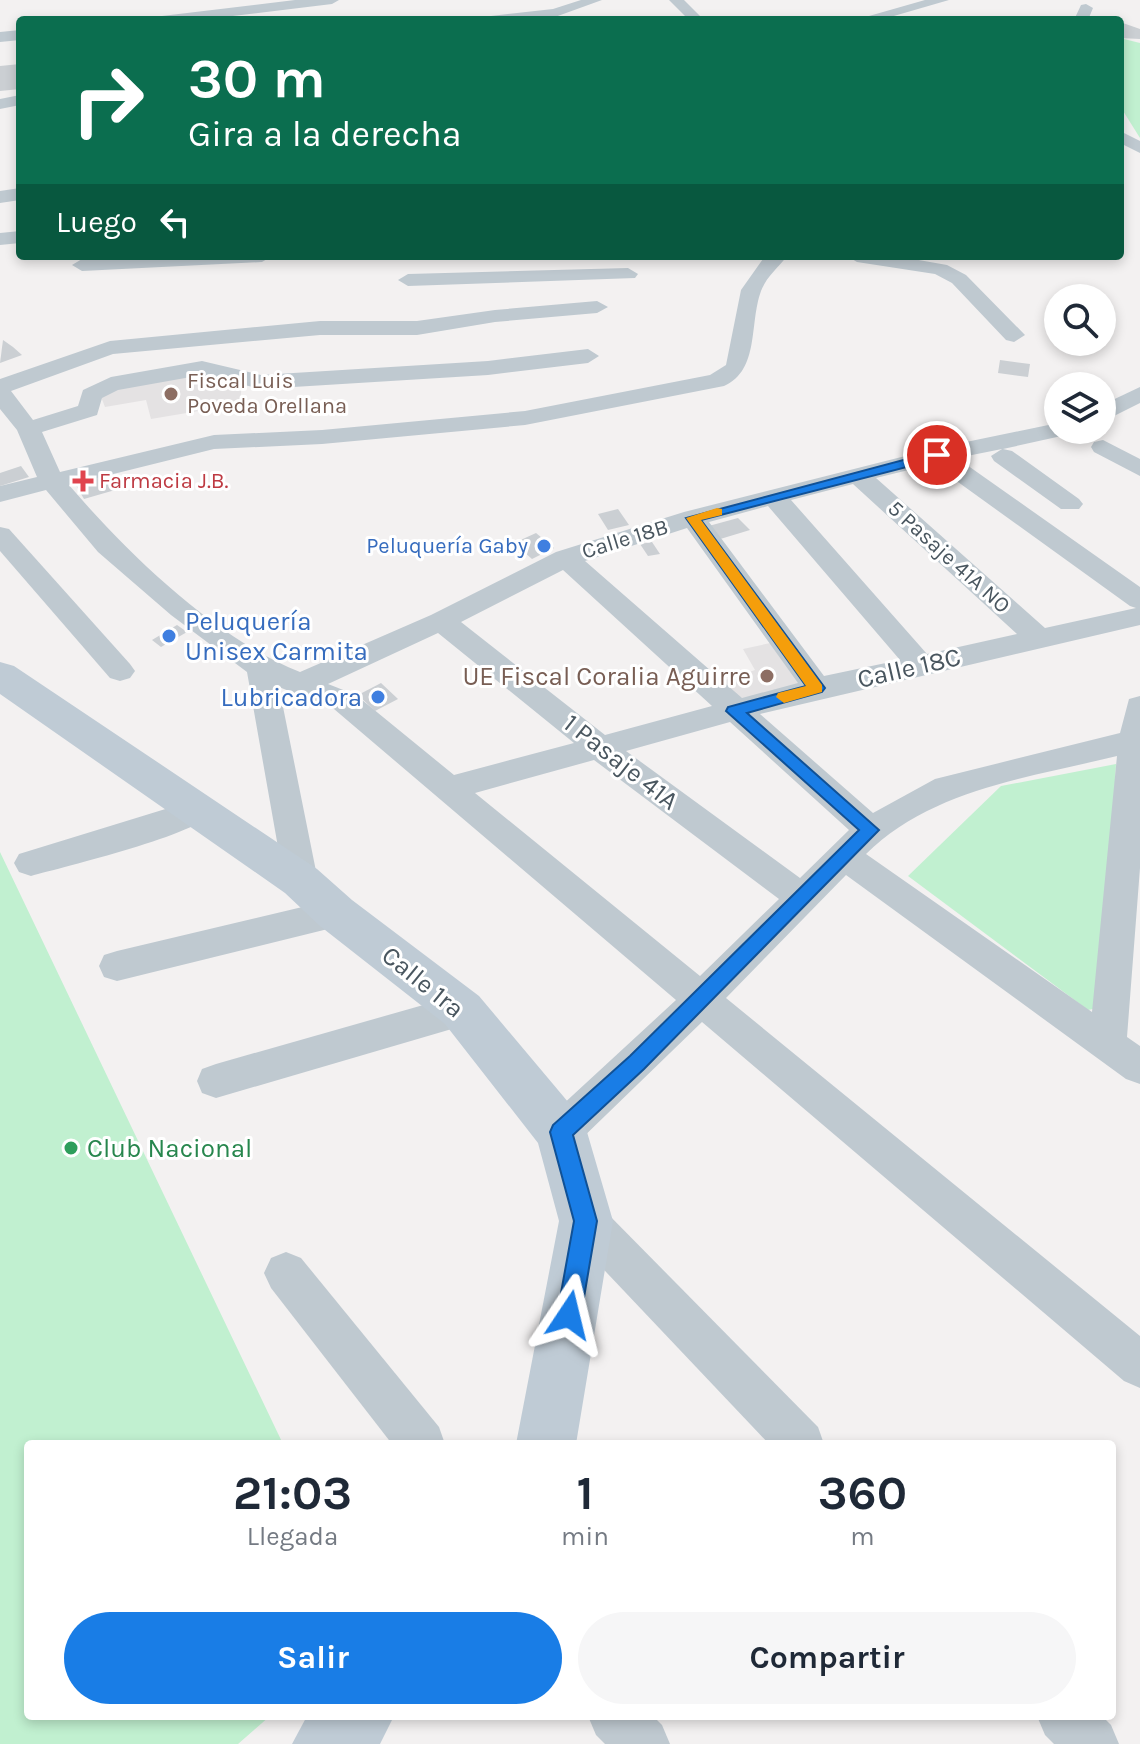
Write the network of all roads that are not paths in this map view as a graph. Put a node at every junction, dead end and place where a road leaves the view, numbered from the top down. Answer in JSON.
{"nodes":[{"id":1,"x":332,"y":0,"type":"edge"},
{"id":2,"x":595,"y":0,"type":"edge"},
{"id":3,"x":676,"y":0,"type":"edge"},
{"id":4,"x":942,"y":0,"type":"edge"},
{"id":5,"x":274,"y":4,"type":"edge"},
{"id":6,"x":165,"y":16,"type":"edge"},
{"id":7,"x":528,"y":16,"type":"edge"},
{"id":8,"x":693,"y":16,"type":"edge"},
{"id":9,"x":878,"y":16,"type":"edge"},
{"id":10,"x":128,"y":260,"type":"edge"},
{"id":11,"x":405,"y":260,"type":"edge"},
{"id":12,"x":771,"y":260,"type":"edge"},
{"id":13,"x":883,"y":260,"type":"edge"},
{"id":14,"x":82,"y":265,"type":"dead end"},
{"id":15,"x":628,"y":274,"type":"dead end"},
{"id":16,"x":408,"y":280,"type":"junction"},
{"id":17,"x":597,"y":307,"type":"dead end"},
{"id":18,"x":417,"y":328,"type":"junction"},
{"id":19,"x":1014,"y":335,"type":"dead end"},
{"id":20,"x":588,"y":356,"type":"dead end"},
{"id":21,"x":420,"y":372,"type":"junction"},
{"id":22,"x":0,"y":387,"type":"edge"},
{"id":23,"x":0,"y":393,"type":"edge"},
{"id":24,"x":1137,"y":400,"type":"edge"},
{"id":25,"x":1116,"y":409,"type":"edge"},
{"id":26,"x":28,"y":429,"type":"junction"},
{"id":27,"x":1044,"y":433,"type":"edge"},
{"id":28,"x":1103,"y":447,"type":"dead end"},
{"id":29,"x":937,"y":455,"type":"junction"},
{"id":30,"x":1003,"y":456,"type":"dead end"},
{"id":31,"x":1140,"y":469,"type":"edge"},
{"id":32,"x":860,"y":477,"type":"junction"},
{"id":33,"x":51,"y":480,"type":"junction"},
{"id":34,"x":0,"y":494,"type":"edge"},
{"id":35,"x":775,"y":498,"type":"junction"},
{"id":36,"x":1070,"y":504,"type":"dead end"},
{"id":37,"x":693,"y":518,"type":"junction"},
{"id":38,"x":0,"y":535,"type":"edge"},
{"id":39,"x":566,"y":558,"type":"junction"},
{"id":40,"x":1140,"y":600,"type":"edge"},
{"id":41,"x":1140,"y":616,"type":"edge"},
{"id":42,"x":441,"y":621,"type":"junction"},
{"id":43,"x":1038,"y":637,"type":"junction"},
{"id":44,"x":922,"y":666,"type":"junction"},
{"id":45,"x":261,"y":668,"type":"junction"},
{"id":46,"x":120,"y":671,"type":"dead end"},
{"id":47,"x":0,"y":675,"type":"edge"},
{"id":48,"x":305,"y":682,"type":"junction"},
{"id":49,"x":817,"y":688,"type":"junction"},
{"id":50,"x":1140,"y":706,"type":"edge"},
{"id":51,"x":734,"y":711,"type":"junction"},
{"id":52,"x":1134,"y":741,"type":"junction"},
{"id":53,"x":598,"y":745,"type":"junction"},
{"id":54,"x":449,"y":788,"type":"junction"},
{"id":55,"x":198,"y":811,"type":"junction"},
{"id":56,"x":870,"y":830,"type":"junction"},
{"id":57,"x":845,"y":857,"type":"junction"},
{"id":58,"x":31,"y":863,"type":"dead end"},
{"id":59,"x":301,"y":881,"type":"junction"},
{"id":60,"x":804,"y":899,"type":"junction"},
{"id":61,"x":336,"y":913,"type":"junction"},
{"id":62,"x":117,"y":966,"type":"dead end"},
{"id":63,"x":699,"y":998,"type":"junction"},
{"id":64,"x":462,"y":1010,"type":"junction"},
{"id":65,"x":1108,"y":1043,"type":"junction"},
{"id":66,"x":1140,"y":1067,"type":"edge"},
{"id":67,"x":216,"y":1081,"type":"dead end"},
{"id":68,"x":561,"y":1132,"type":"junction"},
{"id":69,"x":586,"y":1221,"type":"junction"},
{"id":70,"x":286,"y":1273,"type":"dead end"},
{"id":71,"x":1140,"y":1365,"type":"edge"},
{"id":72,"x":419,"y":1440,"type":"edge"},
{"id":73,"x":547,"y":1440,"type":"edge"},
{"id":74,"x":797,"y":1440,"type":"edge"},
{"id":75,"x":355,"y":1720,"type":"edge"},
{"id":76,"x":614,"y":1720,"type":"edge"},
{"id":77,"x":617,"y":1720,"type":"edge"},
{"id":78,"x":1068,"y":1720,"type":"edge"},
{"id":79,"x":327,"y":1744,"type":"edge"},
{"id":80,"x":618,"y":1744,"type":"edge"},
{"id":81,"x":643,"y":1744,"type":"edge"},
{"id":82,"x":1092,"y":1744,"type":"edge"}],
"edges":[{"from":1,"to":5,"type":"street"},
{"from":2,"to":7,"type":"street"},
{"from":3,"to":8,"type":"street"},
{"from":4,"to":9,"type":"street"},
{"from":5,"to":6,"type":"street"},
{"from":10,"to":14,"type":"street"},
{"from":11,"to":16,"type":"street"},
{"from":12,"to":33,"type":"street"},
{"from":13,"to":19,"type":"street"},
{"from":15,"to":16,"type":"street"},
{"from":16,"to":18,"type":"street"},
{"from":17,"to":18,"type":"street"},
{"from":18,"to":21,"type":"street"},
{"from":18,"to":22,"type":"street"},
{"from":20,"to":21,"type":"street"},
{"from":21,"to":26,"type":"street"},
{"from":23,"to":26,"type":"street"},
{"from":24,"to":25,"type":"street"},
{"from":26,"to":33,"type":"street"},
{"from":27,"to":29,"type":"street","name":"Calle 18B"},
{"from":28,"to":31,"type":"street"},
{"from":29,"to":32,"type":"street","name":"Calle 18B"},
{"from":29,"to":40,"type":"street"},
{"from":30,"to":36,"type":"street"},
{"from":32,"to":35,"type":"street","name":"Calle 18B"},
{"from":32,"to":43,"type":"street","name":"5 Pasaje 41A NO"},
{"from":33,"to":34,"type":"street"},
{"from":33,"to":45,"type":"street"},
{"from":35,"to":37,"type":"street","name":"Calle 18B"},
{"from":35,"to":44,"type":"street"},
{"from":37,"to":39,"type":"street","name":"Calle 18B"},
{"from":37,"to":49,"type":"street"},
{"from":38,"to":46,"type":"street"},
{"from":39,"to":42,"type":"street","name":"Calle 18B"},
{"from":39,"to":51,"type":"street"},
{"from":41,"to":43,"type":"street","name":"Calle 18C"},
{"from":42,"to":48,"type":"street","name":"Calle 18B"},
{"from":42,"to":53,"type":"street","name":"1 Pasaje 41A"},
{"from":43,"to":44,"type":"street","name":"Calle 18C"},
{"from":44,"to":49,"type":"street","name":"Calle 18C"},
{"from":45,"to":48,"type":"street"},
{"from":45,"to":59,"type":"street"},
{"from":47,"to":55,"type":"street","name":"Calle 1ra"},
{"from":48,"to":54,"type":"street"},
{"from":49,"to":51,"type":"street","name":"Calle 18C"},
{"from":50,"to":52,"type":"street"},
{"from":51,"to":53,"type":"street","name":"Calle 18C"},
{"from":51,"to":56,"type":"street"},
{"from":52,"to":56,"type":"street"},
{"from":52,"to":65,"type":"street"},
{"from":53,"to":54,"type":"street","name":"Calle 18C"},
{"from":53,"to":60,"type":"street","name":"1 Pasaje 41A"},
{"from":54,"to":63,"type":"street"},
{"from":55,"to":58,"type":"street"},
{"from":55,"to":59,"type":"street","name":"Calle 1ra"},
{"from":56,"to":57,"type":"street"},
{"from":57,"to":60,"type":"street"},
{"from":57,"to":65,"type":"street"},
{"from":59,"to":61,"type":"street","name":"Calle 1ra"},
{"from":60,"to":63,"type":"street"},
{"from":61,"to":62,"type":"street"},
{"from":61,"to":64,"type":"street","name":"Calle 1ra"},
{"from":63,"to":68,"type":"street"},
{"from":63,"to":71,"type":"street"},
{"from":64,"to":67,"type":"street"},
{"from":64,"to":68,"type":"street","name":"Calle 1ra"},
{"from":65,"to":66,"type":"street"},
{"from":68,"to":69,"type":"street","name":"Calle 1ra"},
{"from":69,"to":73,"type":"street","name":"Calle 1ra"},
{"from":69,"to":74,"type":"street"},
{"from":70,"to":72,"type":"street"},
{"from":75,"to":79,"type":"street"},
{"from":76,"to":80,"type":"street"},
{"from":77,"to":81,"type":"street"},
{"from":78,"to":82,"type":"street"}]}
